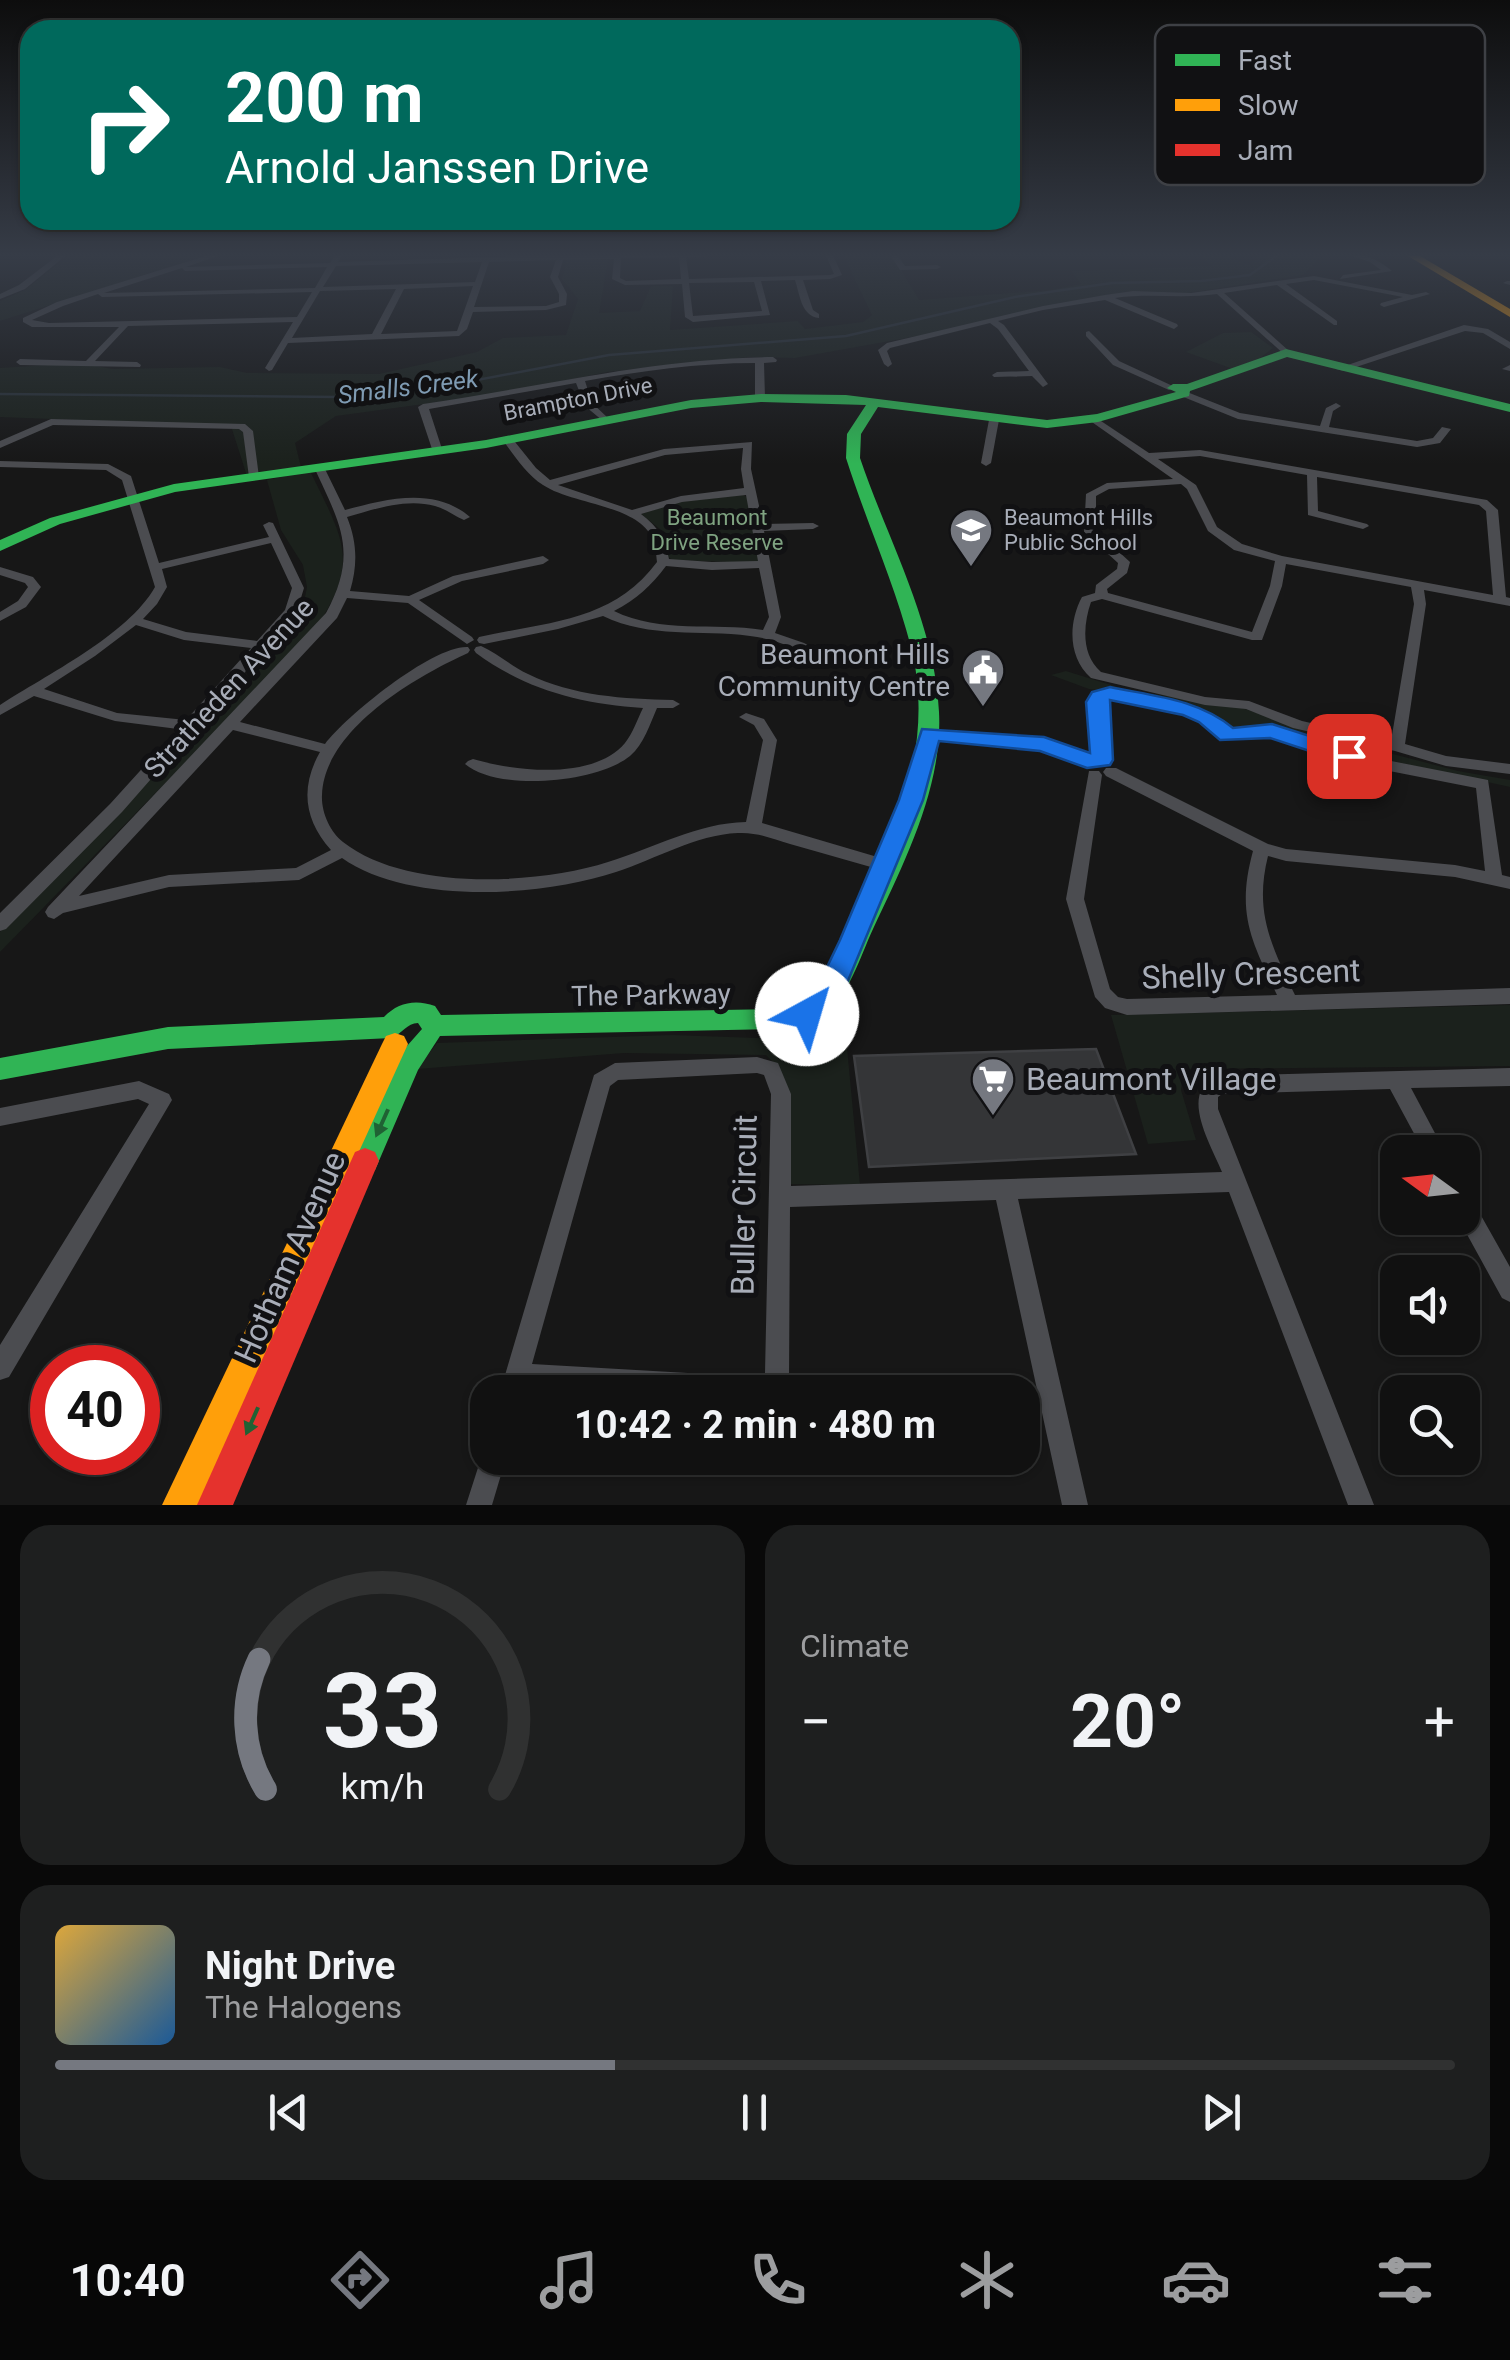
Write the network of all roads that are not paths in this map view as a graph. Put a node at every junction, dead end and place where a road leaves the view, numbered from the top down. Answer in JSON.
{"nodes":[{"id":1,"x":32,"y":323,"type":"edge"},
{"id":2,"x":153,"y":323,"type":"edge"},
{"id":3,"x":296,"y":323,"type":"edge"},
{"id":4,"x":383,"y":323,"type":"edge"},
{"id":5,"x":465,"y":323,"type":"edge"},
{"id":6,"x":988,"y":323,"type":"edge"},
{"id":7,"x":995,"y":323,"type":"edge"},
{"id":8,"x":1167,"y":323,"type":"edge"},
{"id":9,"x":1256,"y":323,"type":"edge"},
{"id":10,"x":126,"y":324,"type":"junction"},
{"id":11,"x":1174,"y":326,"type":"dead end"},
{"id":12,"x":1090,"y":334,"type":"dead end"},
{"id":13,"x":376,"y":338,"type":"junction"},
{"id":14,"x":286,"y":341,"type":"junction"},
{"id":15,"x":1510,"y":346,"type":"edge"},
{"id":16,"x":1287,"y":357,"type":"junction"},
{"id":17,"x":760,"y":360,"type":"junction"},
{"id":18,"x":773,"y":360,"type":"dead end"},
{"id":19,"x":90,"y":361,"type":"junction"},
{"id":20,"x":20,"y":362,"type":"dead end"},
{"id":21,"x":888,"y":364,"type":"dead end"},
{"id":22,"x":137,"y":365,"type":"dead end"},
{"id":23,"x":269,"y":368,"type":"dead end"},
{"id":24,"x":1341,"y":369,"type":"junction"},
{"id":25,"x":1035,"y":373,"type":"junction"},
{"id":26,"x":997,"y":375,"type":"dead end"},
{"id":27,"x":580,"y":380,"type":"junction"},
{"id":28,"x":1043,"y":384,"type":"dead end"},
{"id":29,"x":1178,"y":391,"type":"junction"},
{"id":30,"x":760,"y":398,"type":"junction"},
{"id":31,"x":875,"y":402,"type":"junction"},
{"id":32,"x":1336,"y":406,"type":"dead end"},
{"id":33,"x":1510,"y":408,"type":"edge"},
{"id":34,"x":603,"y":418,"type":"junction"},
{"id":35,"x":1092,"y":418,"type":"junction"},
{"id":36,"x":994,"y":420,"type":"junction"},
{"id":37,"x":1324,"y":429,"type":"junction"},
{"id":38,"x":1446,"y":429,"type":"dead end"},
{"id":39,"x":507,"y":439,"type":"junction"},
{"id":40,"x":0,"y":446,"type":"edge"},
{"id":41,"x":437,"y":449,"type":"junction"},
{"id":42,"x":1149,"y":456,"type":"junction"},
{"id":43,"x":986,"y":463,"type":"dead end"},
{"id":44,"x":0,"y":464,"type":"edge"},
{"id":45,"x":17,"y":465,"type":"junction"},
{"id":46,"x":319,"y":467,"type":"junction"},
{"id":47,"x":1312,"y":473,"type":"junction"},
{"id":48,"x":254,"y":477,"type":"junction"},
{"id":49,"x":0,"y":480,"type":"edge"},
{"id":50,"x":1184,"y":481,"type":"junction"},
{"id":51,"x":548,"y":484,"type":"junction"},
{"id":52,"x":751,"y":492,"type":"junction"},
{"id":53,"x":134,"y":499,"type":"junction"},
{"id":54,"x":1488,"y":504,"type":"junction"},
{"id":55,"x":1507,"y":505,"type":"dead end"},
{"id":56,"x":633,"y":512,"type":"junction"},
{"id":57,"x":341,"y":515,"type":"junction"},
{"id":58,"x":464,"y":517,"type":"dead end"},
{"id":59,"x":813,"y":526,"type":"dead end"},
{"id":60,"x":760,"y":528,"type":"junction"},
{"id":61,"x":1370,"y":528,"type":"dead end"},
{"id":62,"x":0,"y":546,"type":"edge"},
{"id":63,"x":1281,"y":559,"type":"junction"},
{"id":64,"x":542,"y":560,"type":"dead end"},
{"id":65,"x":663,"y":562,"type":"junction"},
{"id":66,"x":765,"y":564,"type":"junction"},
{"id":67,"x":156,"y":568,"type":"junction"},
{"id":68,"x":0,"y":571,"type":"edge"},
{"id":69,"x":1417,"y":586,"type":"junction"},
{"id":70,"x":345,"y":594,"type":"junction"},
{"id":71,"x":1102,"y":595,"type":"junction"},
{"id":72,"x":411,"y":600,"type":"junction"},
{"id":73,"x":1505,"y":602,"type":"edge"},
{"id":74,"x":605,"y":612,"type":"junction"},
{"id":75,"x":0,"y":617,"type":"edge"},
{"id":76,"x":136,"y":621,"type":"junction"},
{"id":77,"x":768,"y":634,"type":"junction"},
{"id":78,"x":259,"y":645,"type":"junction"},
{"id":79,"x":474,"y":645,"type":"junction"},
{"id":80,"x":828,"y":660,"type":"dead end"},
{"id":81,"x":32,"y":690,"type":"junction"},
{"id":82,"x":673,"y":704,"type":"dead end"},
{"id":83,"x":651,"y":705,"type":"junction"},
{"id":84,"x":0,"y":711,"type":"edge"},
{"id":85,"x":746,"y":718,"type":"dead end"},
{"id":86,"x":229,"y":724,"type":"junction"},
{"id":87,"x":186,"y":726,"type":"junction"},
{"id":88,"x":930,"y":734,"type":"junction"},
{"id":89,"x":1397,"y":747,"type":"junction"},
{"id":90,"x":329,"y":750,"type":"junction"},
{"id":91,"x":473,"y":764,"type":"dead end"},
{"id":92,"x":1099,"y":767,"type":"junction"},
{"id":93,"x":1510,"y":769,"type":"edge"},
{"id":94,"x":752,"y":827,"type":"junction"},
{"id":95,"x":1262,"y":848,"type":"junction"},
{"id":96,"x":340,"y":852,"type":"junction"},
{"id":97,"x":884,"y":864,"type":"junction"},
{"id":98,"x":1502,"y":880,"type":"edge"},
{"id":99,"x":0,"y":924,"type":"edge"},
{"id":100,"x":1510,"y":996,"type":"edge"},
{"id":101,"x":1290,"y":1003,"type":"junction"},
{"id":102,"x":431,"y":1032,"type":"junction"},
{"id":103,"x":393,"y":1036,"type":"junction"},
{"id":104,"x":0,"y":1070,"type":"edge"},
{"id":105,"x":1510,"y":1076,"type":"edge"},
{"id":106,"x":1396,"y":1080,"type":"junction"},
{"id":107,"x":0,"y":1117,"type":"edge"},
{"id":108,"x":1426,"y":1135,"type":"edge"},
{"id":109,"x":1235,"y":1182,"type":"junction"},
{"id":110,"x":1005,"y":1191,"type":"junction"},
{"id":111,"x":778,"y":1197,"type":"junction"},
{"id":112,"x":1480,"y":1235,"type":"edge"},
{"id":113,"x":1510,"y":1290,"type":"edge"},
{"id":114,"x":0,"y":1368,"type":"edge"},
{"id":115,"x":518,"y":1375,"type":"edge"},
{"id":116,"x":777,"y":1375,"type":"edge"},
{"id":117,"x":488,"y":1475,"type":"edge"},
{"id":118,"x":180,"y":1505,"type":"edge"},
{"id":119,"x":215,"y":1505,"type":"edge"},
{"id":120,"x":480,"y":1505,"type":"edge"},
{"id":121,"x":1075,"y":1505,"type":"edge"},
{"id":122,"x":1361,"y":1505,"type":"edge"}],
"edges":[{"from":1,"to":10,"type":"street"},
{"from":2,"to":10,"type":"street"},
{"from":3,"to":14,"type":"street"},
{"from":4,"to":13,"type":"street"},
{"from":5,"to":13,"type":"street"},
{"from":6,"to":21,"type":"street"},
{"from":7,"to":25,"type":"street"},
{"from":8,"to":11,"type":"street"},
{"from":9,"to":16,"type":"street"},
{"from":10,"to":19,"type":"street"},
{"from":12,"to":29,"type":"street"},
{"from":13,"to":14,"type":"street"},
{"from":14,"to":23,"type":"street"},
{"from":15,"to":24,"type":"street"},
{"from":16,"to":24,"type":"street"},
{"from":16,"to":29,"type":"street","name":"Brampton Drive"},
{"from":17,"to":18,"type":"street"},
{"from":17,"to":27,"type":"street"},
{"from":17,"to":30,"type":"street"},
{"from":19,"to":20,"type":"street"},
{"from":19,"to":22,"type":"street"},
{"from":24,"to":33,"type":"street"},
{"from":25,"to":26,"type":"street"},
{"from":25,"to":28,"type":"street"},
{"from":27,"to":34,"type":"street"},
{"from":27,"to":41,"type":"street"},
{"from":29,"to":35,"type":"street","name":"Brampton Drive"},
{"from":29,"to":37,"type":"street"},
{"from":30,"to":31,"type":"street","name":"Brampton Drive"},
{"from":30,"to":34,"type":"street","name":"Brampton Drive"},
{"from":31,"to":36,"type":"street","name":"Brampton Drive"},
{"from":31,"to":88,"type":"street","name":"The Parkway"},
{"from":32,"to":37,"type":"street"},
{"from":34,"to":39,"type":"street","name":"Brampton Drive"},
{"from":35,"to":36,"type":"street","name":"Brampton Drive"},
{"from":35,"to":42,"type":"street"},
{"from":36,"to":43,"type":"street"},
{"from":37,"to":38,"type":"street"},
{"from":39,"to":41,"type":"street","name":"Brampton Drive"},
{"from":39,"to":51,"type":"street"},
{"from":40,"to":48,"type":"street"},
{"from":41,"to":46,"type":"street","name":"Brampton Drive"},
{"from":42,"to":47,"type":"street"},
{"from":42,"to":50,"type":"street"},
{"from":44,"to":45,"type":"street"},
{"from":45,"to":49,"type":"street"},
{"from":45,"to":53,"type":"street"},
{"from":46,"to":48,"type":"street","name":"Brampton Drive"},
{"from":46,"to":57,"type":"street","name":"Stratheden Avenue"},
{"from":47,"to":54,"type":"street"},
{"from":47,"to":61,"type":"street"},
{"from":48,"to":53,"type":"street","name":"Brampton Drive"},
{"from":50,"to":63,"type":"street"},
{"from":50,"to":71,"type":"street"},
{"from":51,"to":52,"type":"street"},
{"from":51,"to":56,"type":"street"},
{"from":52,"to":56,"type":"street"},
{"from":52,"to":60,"type":"street"},
{"from":53,"to":62,"type":"street","name":"Brampton Drive"},
{"from":53,"to":67,"type":"street"},
{"from":54,"to":55,"type":"street"},
{"from":54,"to":73,"type":"street"},
{"from":56,"to":65,"type":"street"},
{"from":57,"to":58,"type":"street"},
{"from":57,"to":70,"type":"street","name":"Stratheden Avenue"},
{"from":59,"to":60,"type":"street"},
{"from":60,"to":66,"type":"street"},
{"from":63,"to":69,"type":"street"},
{"from":63,"to":71,"type":"street"},
{"from":64,"to":72,"type":"street"},
{"from":65,"to":66,"type":"street"},
{"from":65,"to":74,"type":"street"},
{"from":66,"to":77,"type":"street"},
{"from":67,"to":76,"type":"street"},
{"from":67,"to":78,"type":"street"},
{"from":68,"to":75,"type":"street"},
{"from":69,"to":73,"type":"street"},
{"from":69,"to":89,"type":"street"},
{"from":70,"to":72,"type":"street"},
{"from":70,"to":86,"type":"street","name":"Stratheden Avenue"},
{"from":71,"to":89,"type":"street"},
{"from":72,"to":79,"type":"street"},
{"from":74,"to":77,"type":"street"},
{"from":74,"to":79,"type":"street"},
{"from":76,"to":78,"type":"street"},
{"from":76,"to":81,"type":"street"},
{"from":77,"to":80,"type":"street"},
{"from":78,"to":87,"type":"street"},
{"from":79,"to":83,"type":"street"},
{"from":79,"to":90,"type":"street"},
{"from":81,"to":84,"type":"street"},
{"from":81,"to":87,"type":"street"},
{"from":82,"to":83,"type":"street"},
{"from":83,"to":91,"type":"street"},
{"from":85,"to":94,"type":"street"},
{"from":86,"to":90,"type":"street"},
{"from":86,"to":96,"type":"street","name":"Stratheden Avenue"},
{"from":87,"to":99,"type":"street"},
{"from":88,"to":92,"type":"street"},
{"from":88,"to":97,"type":"street","name":"The Parkway"},
{"from":89,"to":93,"type":"street"},
{"from":90,"to":96,"type":"street"},
{"from":92,"to":95,"type":"street"},
{"from":92,"to":98,"type":"street","name":"Shelly Crescent"},
{"from":92,"to":101,"type":"street","name":"Shelly Crescent"},
{"from":94,"to":96,"type":"street"},
{"from":94,"to":97,"type":"street"},
{"from":95,"to":98,"type":"street"},
{"from":95,"to":101,"type":"street"},
{"from":97,"to":102,"type":"street","name":"The Parkway"},
{"from":100,"to":101,"type":"street","name":"Shelly Crescent"},
{"from":102,"to":103,"type":"street"},
{"from":102,"to":103,"type":"street"},
{"from":102,"to":119,"type":"street","name":"Hotham Avenue","one_way":true},
{"from":103,"to":104,"type":"street"},
{"from":103,"to":118,"type":"street","name":"Hotham Avenue"},
{"from":105,"to":106,"type":"street"},
{"from":106,"to":108,"type":"street"},
{"from":106,"to":109,"type":"street"},
{"from":107,"to":114,"type":"street"},
{"from":109,"to":110,"type":"street"},
{"from":109,"to":122,"type":"street"},
{"from":110,"to":111,"type":"street"},
{"from":110,"to":121,"type":"street"},
{"from":111,"to":115,"type":"street","name":"Buller Circuit"},
{"from":111,"to":116,"type":"street","name":"Buller Circuit"},
{"from":112,"to":113,"type":"street"},
{"from":117,"to":120,"type":"street"}]}
